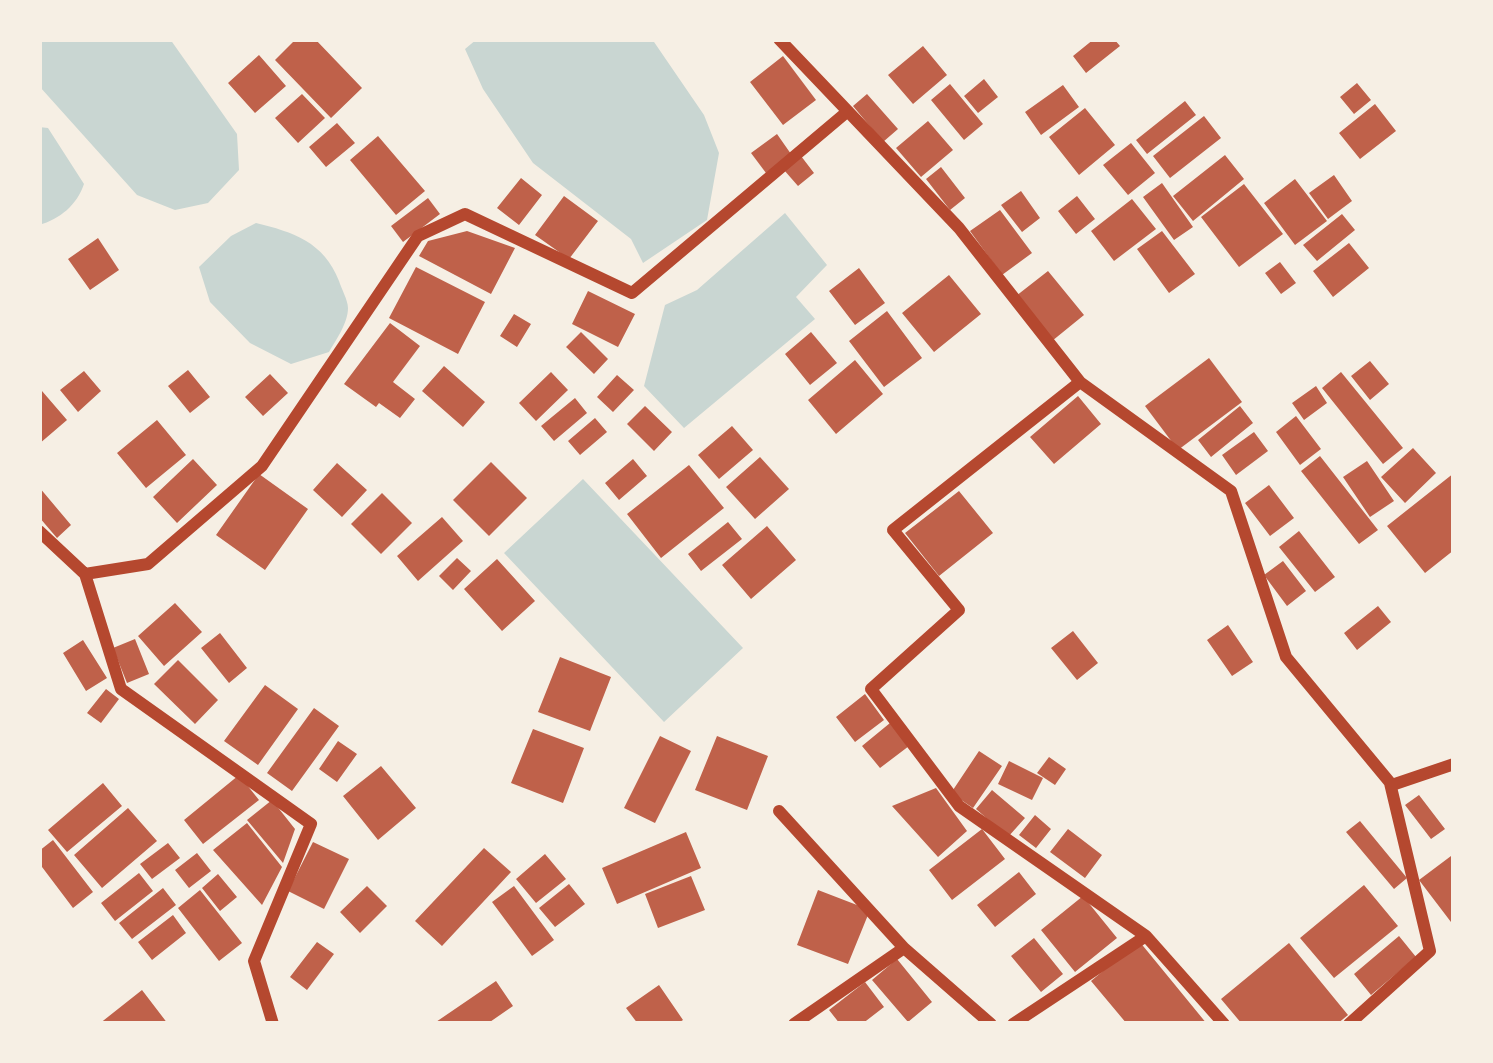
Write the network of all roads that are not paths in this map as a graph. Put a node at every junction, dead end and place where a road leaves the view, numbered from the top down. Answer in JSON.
{"nodes":[{"id":1,"x":779,"y":39,"type":"edge"},
{"id":2,"x":848,"y":111,"type":"junction"},
{"id":3,"x":1080,"y":382,"type":"junction"},
{"id":4,"x":39,"y":531,"type":"edge"},
{"id":5,"x":86,"y":574,"type":"junction"},
{"id":6,"x":1454,"y":764,"type":"edge"},
{"id":7,"x":1390,"y":782,"type":"junction"},
{"id":8,"x":779,"y":811,"type":"dead end"},
{"id":9,"x":1146,"y":936,"type":"junction"},
{"id":10,"x":904,"y":948,"type":"junction"},
{"id":11,"x":273,"y":1024,"type":"edge"},
{"id":12,"x":794,"y":1024,"type":"edge"},
{"id":13,"x":991,"y":1024,"type":"edge"},
{"id":14,"x":1012,"y":1024,"type":"edge"},
{"id":15,"x":1224,"y":1024,"type":"edge"},
{"id":16,"x":1349,"y":1024,"type":"edge"}],
"edges":[{"from":1,"to":2,"type":"street"},
{"from":2,"to":3,"type":"street"},
{"from":2,"to":5,"type":"street"},
{"from":3,"to":7,"type":"street"},
{"from":3,"to":9,"type":"street"},
{"from":4,"to":5,"type":"street"},
{"from":5,"to":11,"type":"street"},
{"from":6,"to":7,"type":"street"},
{"from":7,"to":16,"type":"street"},
{"from":8,"to":10,"type":"street"},
{"from":9,"to":14,"type":"street"},
{"from":9,"to":15,"type":"street"},
{"from":10,"to":12,"type":"street"},
{"from":10,"to":13,"type":"street"}]}
